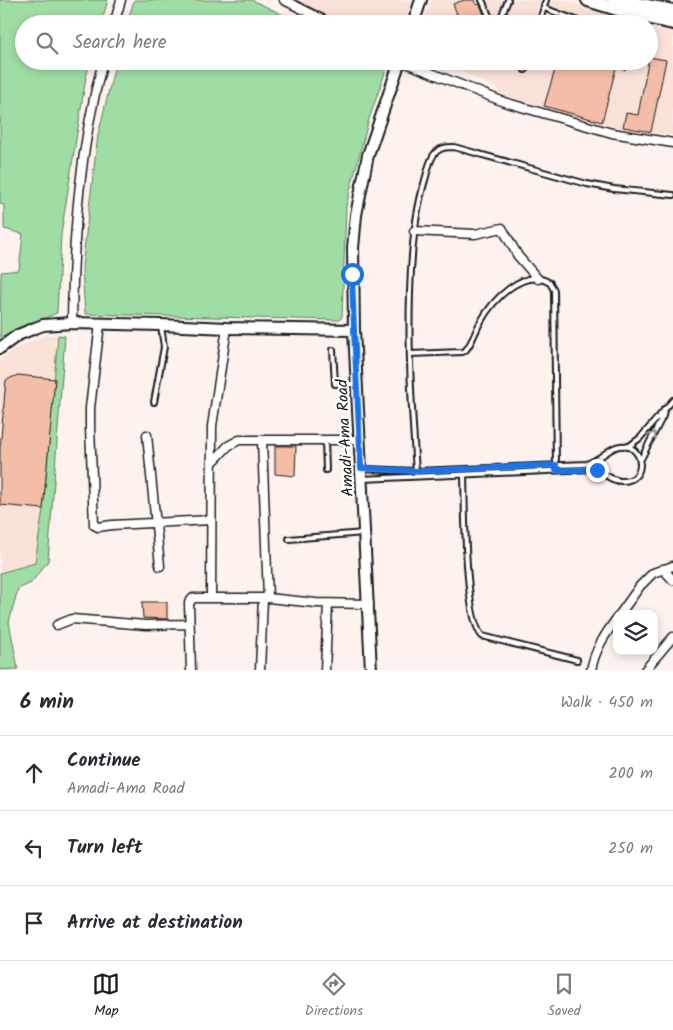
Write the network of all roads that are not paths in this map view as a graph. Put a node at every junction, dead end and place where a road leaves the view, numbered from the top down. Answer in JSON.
{"nodes":[{"id":1,"x":121,"y":0,"type":"edge"},
{"id":2,"x":284,"y":0,"type":"edge"},
{"id":3,"x":482,"y":0,"type":"edge"},
{"id":4,"x":508,"y":0,"type":"edge"},
{"id":5,"x":546,"y":0,"type":"edge"},
{"id":6,"x":588,"y":0,"type":"edge"},
{"id":7,"x":615,"y":0,"type":"edge"},
{"id":8,"x":420,"y":1,"type":"edge"},
{"id":9,"x":544,"y":8,"type":"junction"},
{"id":10,"x":673,"y":11,"type":"edge"},
{"id":11,"x":117,"y":15,"type":"edge"},
{"id":12,"x":314,"y":15,"type":"edge"},
{"id":13,"x":416,"y":15,"type":"edge"},
{"id":14,"x":488,"y":15,"type":"edge"},
{"id":15,"x":502,"y":15,"type":"edge"},
{"id":16,"x":542,"y":15,"type":"edge"},
{"id":17,"x":563,"y":15,"type":"edge"},
{"id":18,"x":637,"y":15,"type":"edge"},
{"id":19,"x":658,"y":20,"type":"edge"},
{"id":20,"x":673,"y":23,"type":"edge"},
{"id":21,"x":101,"y":70,"type":"edge"},
{"id":22,"x":397,"y":70,"type":"edge"},
{"id":23,"x":423,"y":70,"type":"edge"},
{"id":24,"x":673,"y":143,"type":"edge"},
{"id":25,"x":673,"y":195,"type":"edge"},
{"id":26,"x":414,"y":231,"type":"junction"},
{"id":27,"x":538,"y":279,"type":"junction"},
{"id":28,"x":72,"y":323,"type":"junction"},
{"id":29,"x":100,"y":324,"type":"junction"},
{"id":30,"x":161,"y":324,"type":"junction"},
{"id":31,"x":227,"y":328,"type":"junction"},
{"id":32,"x":354,"y":330,"type":"junction"},
{"id":33,"x":0,"y":348,"type":"edge"},
{"id":34,"x":333,"y":350,"type":"dead end"},
{"id":35,"x":410,"y":354,"type":"junction"},
{"id":36,"x":356,"y":384,"type":"junction"},
{"id":37,"x":673,"y":400,"type":"edge"},
{"id":38,"x":154,"y":402,"type":"dead end"},
{"id":39,"x":664,"y":408,"type":"junction"},
{"id":40,"x":147,"y":435,"type":"dead end"},
{"id":41,"x":262,"y":440,"type":"junction"},
{"id":42,"x":325,"y":440,"type":"junction"},
{"id":43,"x":360,"y":440,"type":"junction"},
{"id":44,"x":628,"y":447,"type":"junction"},
{"id":45,"x":640,"y":461,"type":"junction"},
{"id":46,"x":212,"y":463,"type":"junction"},
{"id":47,"x":556,"y":465,"type":"junction"},
{"id":48,"x":326,"y":470,"type":"dead end"},
{"id":49,"x":556,"y":470,"type":"junction"},
{"id":50,"x":416,"y":471,"type":"junction"},
{"id":51,"x":361,"y":474,"type":"junction"},
{"id":52,"x":464,"y":475,"type":"junction"},
{"id":53,"x":416,"y":477,"type":"junction"},
{"id":54,"x":211,"y":520,"type":"junction"},
{"id":55,"x":155,"y":523,"type":"junction"},
{"id":56,"x":364,"y":533,"type":"junction"},
{"id":57,"x":289,"y":539,"type":"dead end"},
{"id":58,"x":160,"y":566,"type":"dead end"},
{"id":59,"x":673,"y":566,"type":"edge"},
{"id":60,"x":663,"y":569,"type":"junction"},
{"id":61,"x":673,"y":580,"type":"edge"},
{"id":62,"x":211,"y":598,"type":"junction"},
{"id":63,"x":265,"y":598,"type":"junction"},
{"id":64,"x":328,"y":604,"type":"junction"},
{"id":65,"x":369,"y":604,"type":"junction"},
{"id":66,"x":623,"y":610,"type":"edge"},
{"id":67,"x":190,"y":624,"type":"junction"},
{"id":68,"x":613,"y":624,"type":"edge"},
{"id":69,"x":57,"y":625,"type":"dead end"},
{"id":70,"x":673,"y":637,"type":"edge"},
{"id":71,"x":577,"y":660,"type":"dead end"},
{"id":72,"x":191,"y":670,"type":"edge"},
{"id":73,"x":260,"y":670,"type":"edge"},
{"id":74,"x":326,"y":670,"type":"edge"},
{"id":75,"x":371,"y":670,"type":"edge"},
{"id":76,"x":591,"y":670,"type":"edge"},
{"id":77,"x":645,"y":670,"type":"edge"}],
"edges":[{"from":1,"to":11,"type":"street"},
{"from":2,"to":12,"type":"street"},
{"from":3,"to":14,"type":"lane"},
{"from":4,"to":15,"type":"lane"},
{"from":5,"to":9,"type":"lane"},
{"from":6,"to":18,"type":"main road"},
{"from":7,"to":10,"type":"main road"},
{"from":8,"to":13,"type":"street"},
{"from":9,"to":16,"type":"lane"},
{"from":9,"to":17,"type":"lane"},
{"from":19,"to":20,"type":"main road"},
{"from":21,"to":28,"type":"street"},
{"from":22,"to":32,"type":"street","name":"Amadi-Ama Road"},
{"from":23,"to":24,"type":"street"},
{"from":25,"to":26,"type":"lane"},
{"from":26,"to":27,"type":"street"},
{"from":26,"to":35,"type":"lane"},
{"from":27,"to":35,"type":"lane"},
{"from":27,"to":47,"type":"lane"},
{"from":28,"to":29,"type":"street"},
{"from":28,"to":33,"type":"street"},
{"from":29,"to":30,"type":"street"},
{"from":29,"to":55,"type":"street"},
{"from":30,"to":31,"type":"street"},
{"from":30,"to":38,"type":"lane"},
{"from":31,"to":32,"type":"street"},
{"from":31,"to":46,"type":"street"},
{"from":32,"to":36,"type":"street","name":"Amadi-Ama Road"},
{"from":34,"to":36,"type":"lane"},
{"from":35,"to":50,"type":"lane"},
{"from":36,"to":43,"type":"street","name":"Amadi-Ama Road"},
{"from":37,"to":39,"type":"lane"},
{"from":39,"to":44,"type":"lane"},
{"from":45,"to":39,"type":"lane","one_way":true},
{"from":40,"to":55,"type":"street"},
{"from":41,"to":42,"type":"street"},
{"from":41,"to":46,"type":"street"},
{"from":41,"to":63,"type":"street"},
{"from":42,"to":43,"type":"street"},
{"from":42,"to":48,"type":"lane"},
{"from":43,"to":51,"type":"street","name":"Amadi-Ama Road"},
{"from":44,"to":45,"type":"lane"},
{"from":44,"to":47,"type":"lane"},
{"from":45,"to":49,"type":"lane"},
{"from":46,"to":54,"type":"street"},
{"from":47,"to":49,"type":"lane"},
{"from":47,"to":50,"type":"lane"},
{"from":49,"to":52,"type":"lane"},
{"from":50,"to":51,"type":"lane"},
{"from":50,"to":53,"type":"lane"},
{"from":51,"to":53,"type":"lane"},
{"from":51,"to":56,"type":"street","name":"Amadi-Ama Road"},
{"from":52,"to":53,"type":"lane"},
{"from":52,"to":71,"type":"lane"},
{"from":54,"to":55,"type":"street"},
{"from":54,"to":62,"type":"street"},
{"from":55,"to":58,"type":"street"},
{"from":56,"to":57,"type":"lane"},
{"from":56,"to":65,"type":"street","name":"Amadi-Ama Road"},
{"from":59,"to":60,"type":"street"},
{"from":60,"to":61,"type":"street"},
{"from":60,"to":66,"type":"street"},
{"from":62,"to":63,"type":"street"},
{"from":62,"to":67,"type":"street"},
{"from":63,"to":64,"type":"street"},
{"from":63,"to":73,"type":"street"},
{"from":64,"to":65,"type":"street"},
{"from":64,"to":74,"type":"street"},
{"from":65,"to":75,"type":"street","name":"Amadi-Ama Road"},
{"from":67,"to":69,"type":"street"},
{"from":67,"to":72,"type":"street"},
{"from":68,"to":76,"type":"street"},
{"from":70,"to":77,"type":"street"}]}
